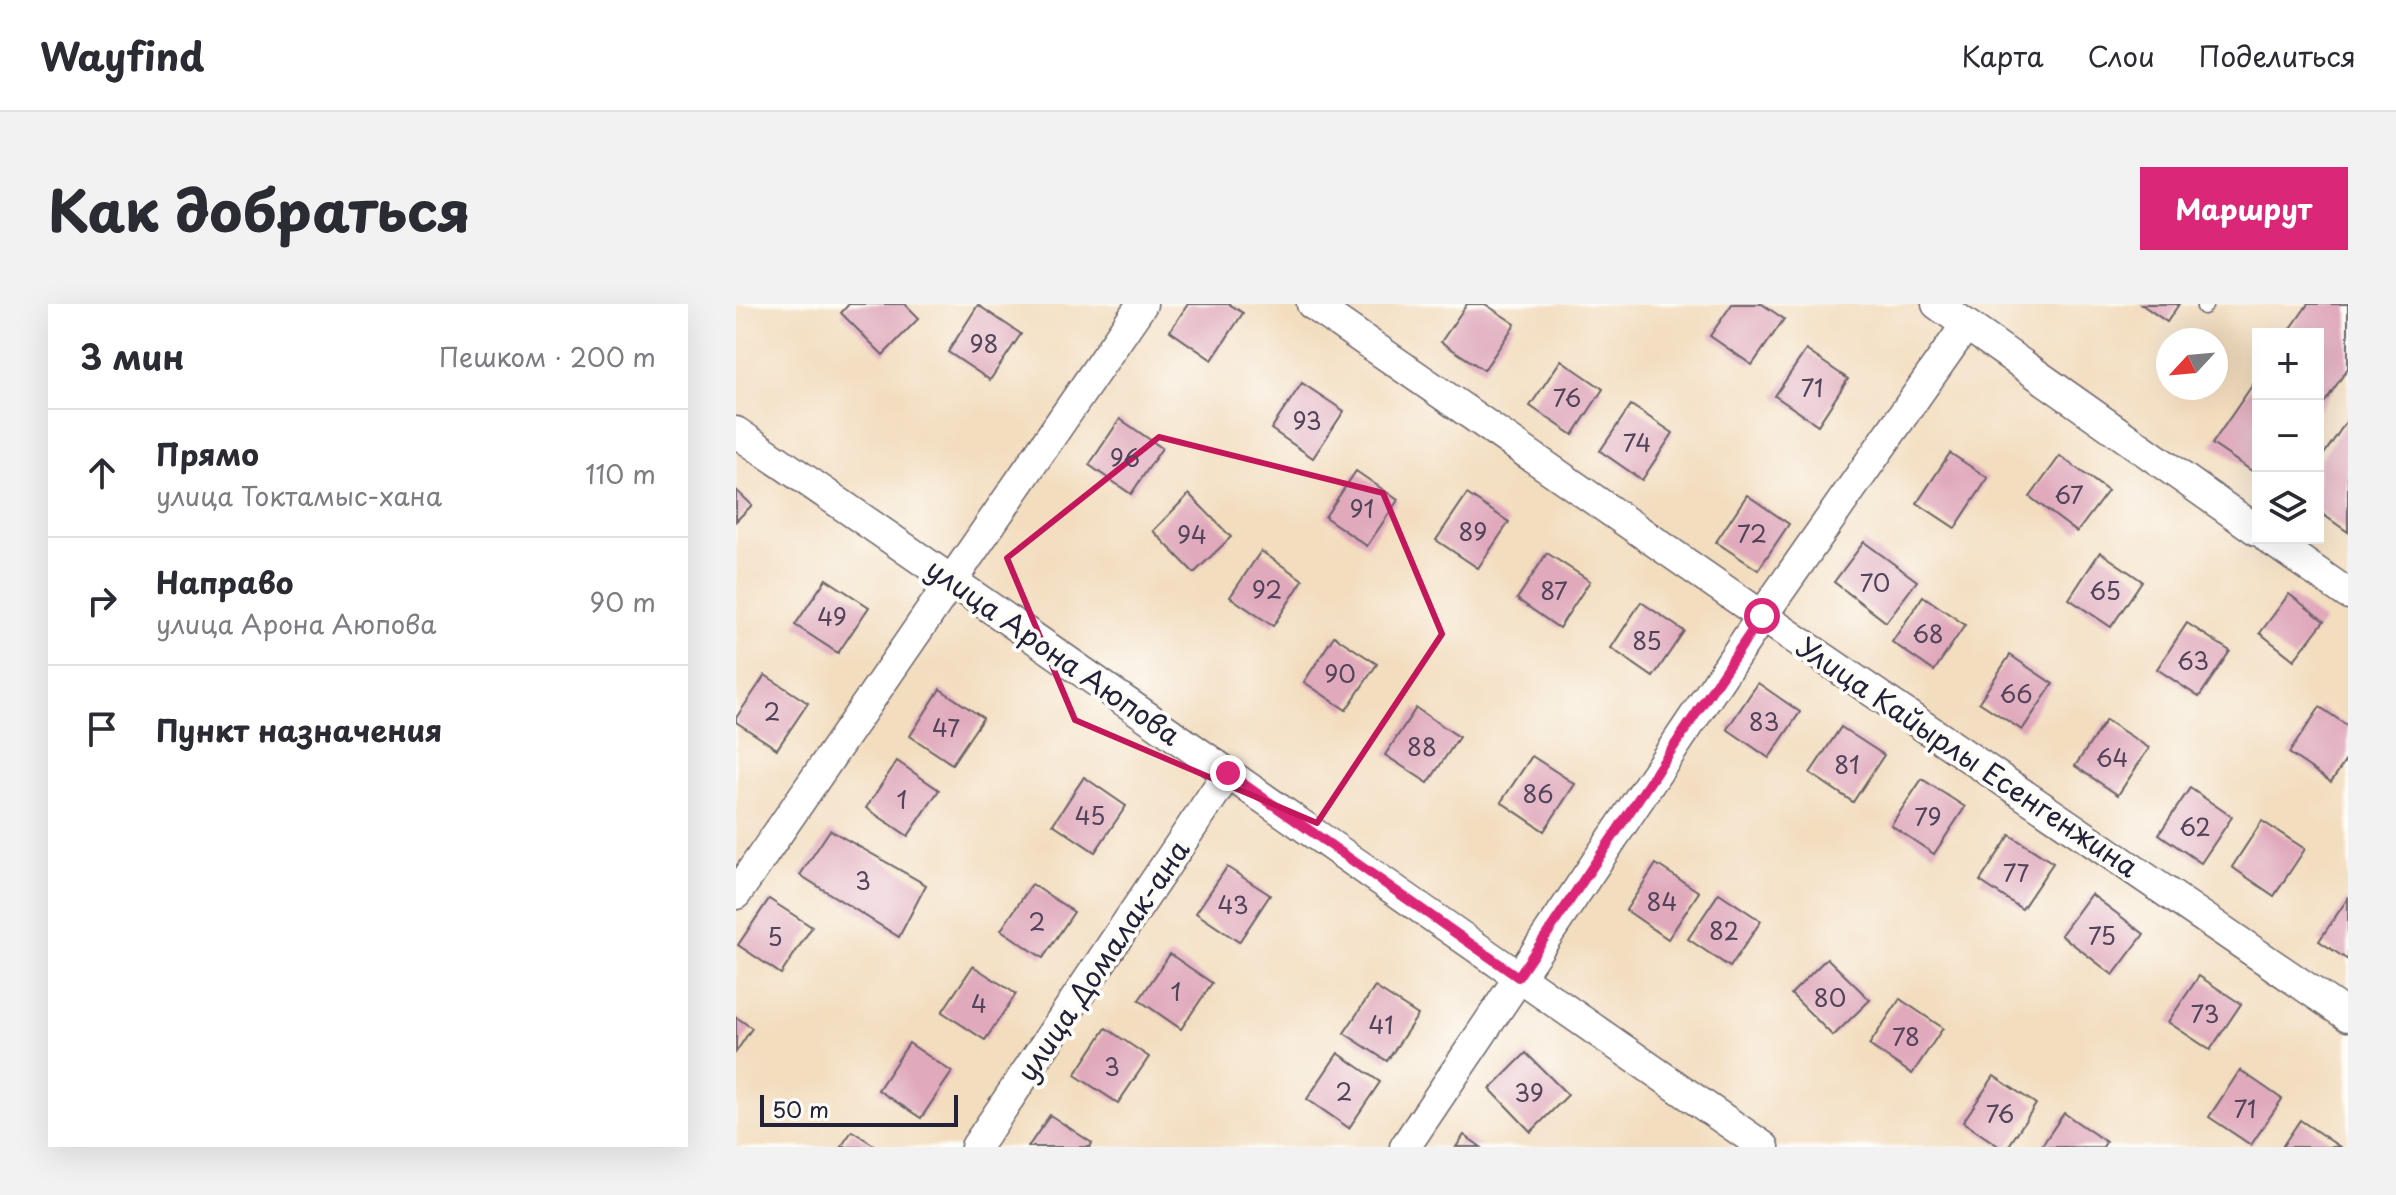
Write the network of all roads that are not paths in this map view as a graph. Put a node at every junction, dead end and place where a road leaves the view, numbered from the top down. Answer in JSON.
{"nodes":[{"id":1,"x":1142,"y":304,"type":"edge"},
{"id":2,"x":1312,"y":304,"type":"edge"},
{"id":3,"x":1937,"y":304,"type":"edge"},
{"id":4,"x":1966,"y":325,"type":"junction"},
{"id":5,"x":736,"y":432,"type":"edge"},
{"id":6,"x":2252,"y":527,"type":"edge"},
{"id":7,"x":2277,"y":544,"type":"edge"},
{"id":8,"x":953,"y":580,"type":"junction"},
{"id":9,"x":2348,"y":594,"type":"edge"},
{"id":10,"x":1762,"y":616,"type":"junction"},
{"id":11,"x":1228,"y":773,"type":"junction"},
{"id":12,"x":736,"y":894,"type":"edge"},
{"id":13,"x":1518,"y":977,"type":"junction"},
{"id":14,"x":2348,"y":1016,"type":"edge"},
{"id":15,"x":976,"y":1147,"type":"edge"},
{"id":16,"x":1405,"y":1147,"type":"edge"},
{"id":17,"x":1764,"y":1147,"type":"edge"}],
"edges":[{"from":1,"to":8,"type":"street"},
{"from":2,"to":10,"type":"street","name":"Улица Кайырлы Есенгенжина"},
{"from":3,"to":4,"type":"street"},
{"from":4,"to":6,"type":"street"},
{"from":4,"to":10,"type":"street"},
{"from":5,"to":8,"type":"street","name":"улица Арона Аюпова"},
{"from":7,"to":9,"type":"street"},
{"from":8,"to":11,"type":"street","name":"улица Арона Аюпова"},
{"from":8,"to":12,"type":"street"},
{"from":10,"to":13,"type":"street"},
{"from":10,"to":14,"type":"street","name":"Улица Кайырлы Есенгенжина"},
{"from":11,"to":13,"type":"street","name":"улица Арона Аюпова"},
{"from":11,"to":15,"type":"street","name":"улица Домалак-ана"},
{"from":13,"to":16,"type":"street"},
{"from":13,"to":17,"type":"street","name":"улица Арона Аюпова"}]}
